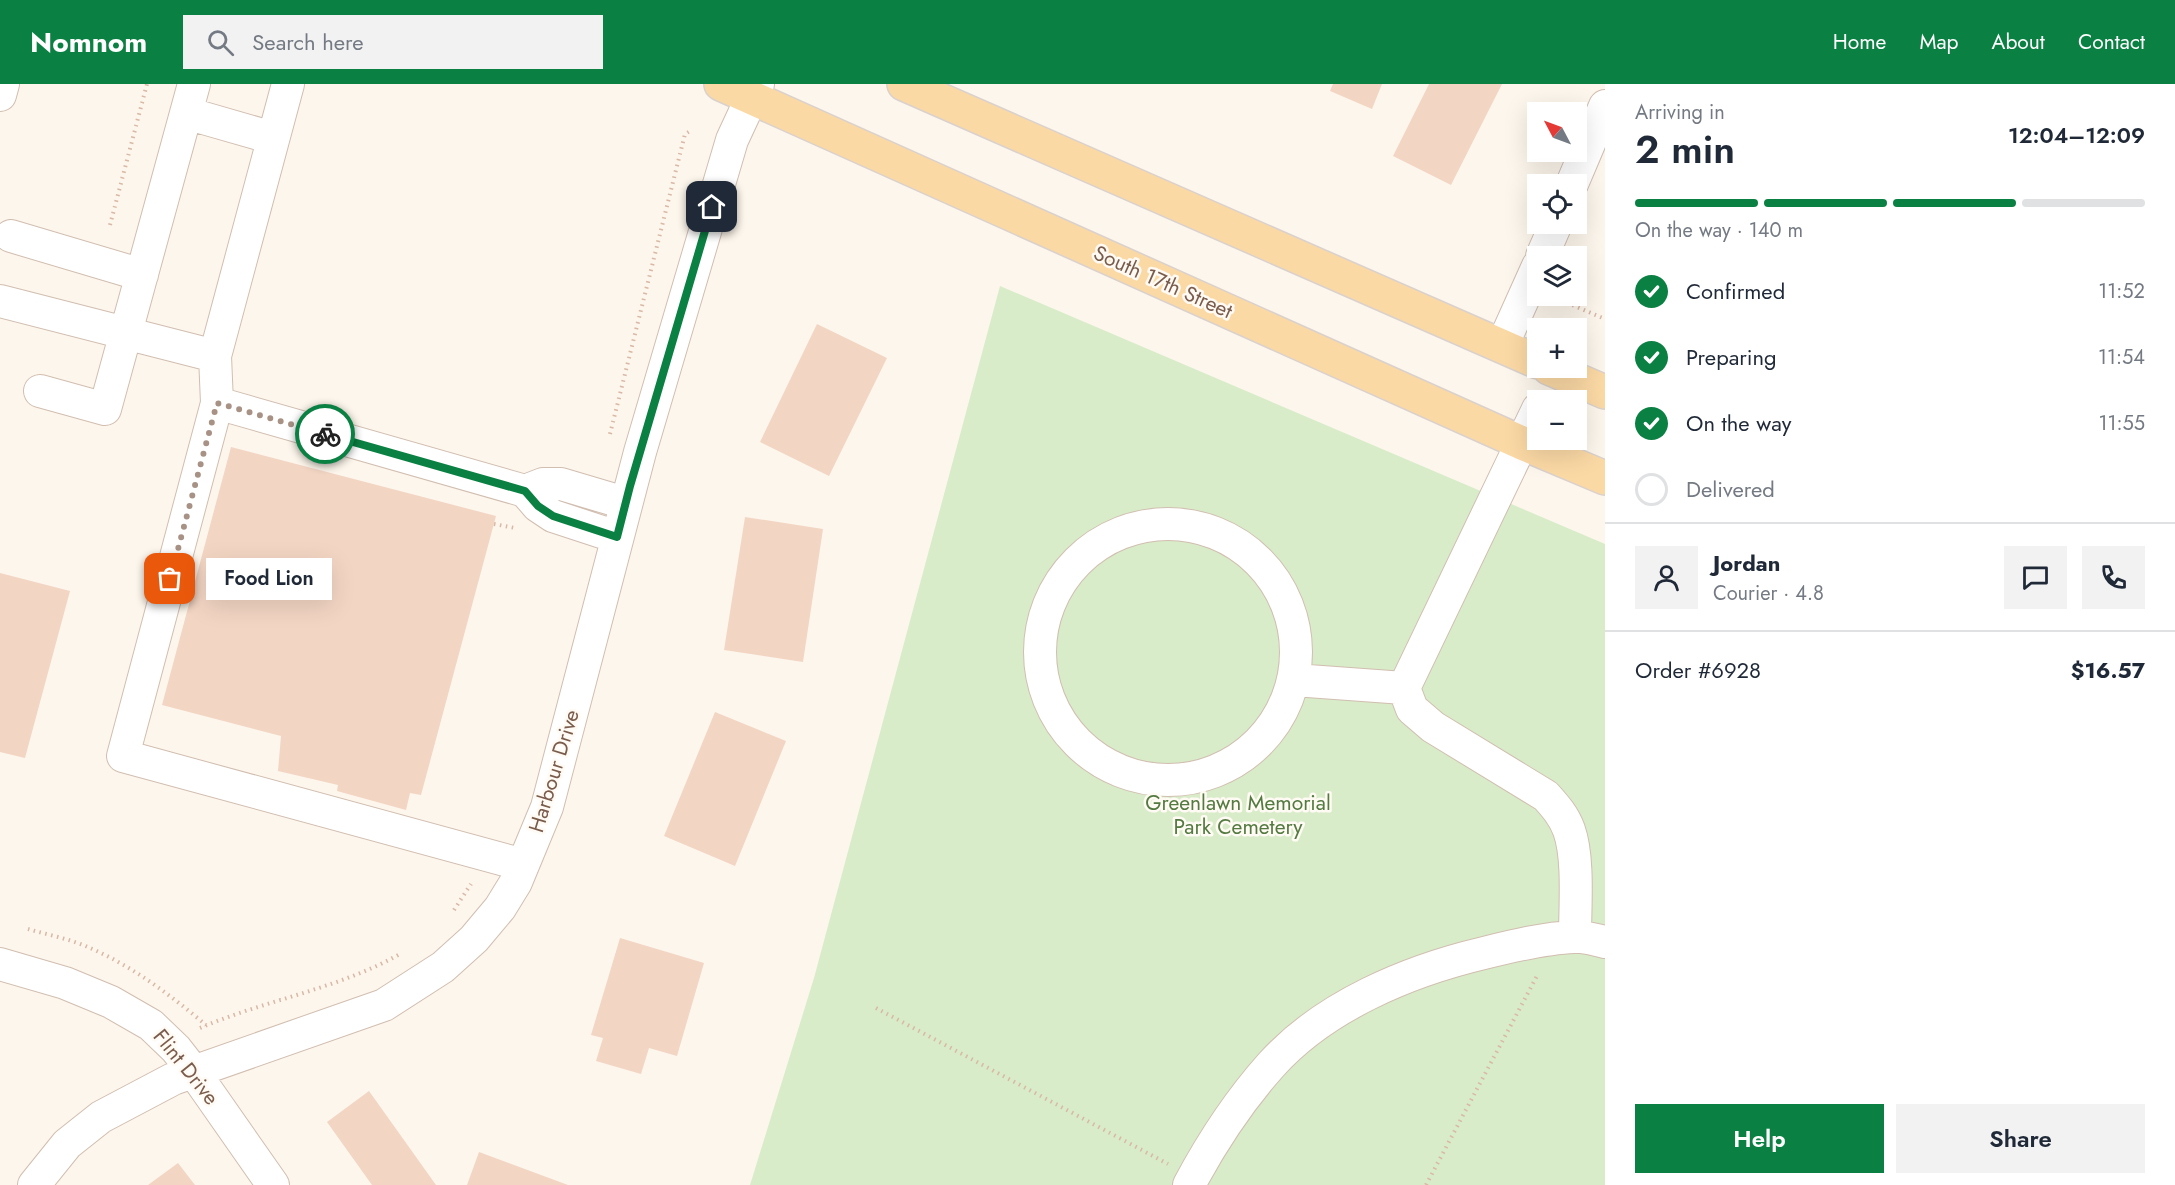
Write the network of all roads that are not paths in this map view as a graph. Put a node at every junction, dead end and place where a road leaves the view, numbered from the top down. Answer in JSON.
{"nodes":[{"id":1,"x":3,"y":84,"type":"edge"},
{"id":2,"x":288,"y":84,"type":"edge"},
{"id":3,"x":721,"y":84,"type":"edge"},
{"id":4,"x":904,"y":84,"type":"edge"},
{"id":5,"x":755,"y":91,"type":"edge"},
{"id":6,"x":0,"y":95,"type":"edge"},
{"id":7,"x":190,"y":99,"type":"edge"},
{"id":8,"x":1605,"y":106,"type":"edge"},
{"id":9,"x":273,"y":138,"type":"junction"},
{"id":10,"x":1576,"y":174,"type":"edge"},
{"id":11,"x":11,"y":236,"type":"dead end"},
{"id":12,"x":142,"y":275,"type":"junction"},
{"id":13,"x":1527,"y":290,"type":"edge"},
{"id":14,"x":0,"y":301,"type":"edge"},
{"id":15,"x":127,"y":333,"type":"junction"},
{"id":16,"x":1502,"y":346,"type":"junction"},
{"id":17,"x":215,"y":356,"type":"junction"},
{"id":18,"x":1527,"y":358,"type":"edge"},
{"id":19,"x":1573,"y":378,"type":"edge"},
{"id":20,"x":40,"y":391,"type":"dead end"},
{"id":21,"x":1605,"y":392,"type":"edge"},
{"id":22,"x":217,"y":403,"type":"junction"},
{"id":23,"x":1527,"y":432,"type":"edge"},
{"id":24,"x":1522,"y":443,"type":"junction"},
{"id":25,"x":1605,"y":478,"type":"edge"},
{"id":26,"x":525,"y":491,"type":"junction"},
{"id":27,"x":625,"y":503,"type":"junction"},
{"id":28,"x":617,"y":537,"type":"junction"},
{"id":29,"x":1294,"y":680,"type":"junction"},
{"id":30,"x":1404,"y":688,"type":"junction"},
{"id":31,"x":523,"y":866,"type":"junction"},
{"id":32,"x":1579,"y":939,"type":"edge"},
{"id":33,"x":0,"y":964,"type":"edge"},
{"id":34,"x":185,"y":1061,"type":"junction"},
{"id":35,"x":1191,"y":1181,"type":"edge"},
{"id":36,"x":34,"y":1185,"type":"edge"},
{"id":37,"x":273,"y":1185,"type":"edge"}],
"edges":[{"from":1,"to":6,"type":"street"},
{"from":2,"to":9,"type":"street"},
{"from":3,"to":5,"type":"main road","name":"South 17th Street"},
{"from":4,"to":16,"type":"main road"},
{"from":5,"to":24,"type":"main road","name":"South 17th Street"},
{"from":5,"to":27,"type":"street","name":"Harbour Drive"},
{"from":7,"to":9,"type":"street"},
{"from":7,"to":12,"type":"street"},
{"from":8,"to":10,"type":"street"},
{"from":9,"to":17,"type":"street"},
{"from":11,"to":12,"type":"street"},
{"from":12,"to":15,"type":"street"},
{"from":13,"to":16,"type":"street"},
{"from":14,"to":15,"type":"street"},
{"from":15,"to":17,"type":"street"},
{"from":15,"to":20,"type":"street"},
{"from":16,"to":18,"type":"main road"},
{"from":17,"to":22,"type":"street"},
{"from":19,"to":21,"type":"main road"},
{"from":22,"to":26,"type":"street"},
{"from":22,"to":31,"type":"street"},
{"from":23,"to":24,"type":"street"},
{"from":24,"to":25,"type":"main road","name":"South 17th Street"},
{"from":24,"to":30,"type":"street"},
{"from":26,"to":27,"type":"street"},
{"from":26,"to":28,"type":"street"},
{"from":27,"to":28,"type":"street","name":"Harbour Drive"},
{"from":28,"to":31,"type":"street","name":"Harbour Drive"},
{"from":29,"to":29,"type":"street"},
{"from":29,"to":30,"type":"street"},
{"from":30,"to":32,"type":"street"},
{"from":31,"to":34,"type":"street","name":"Harbour Drive"},
{"from":32,"to":35,"type":"street"},
{"from":33,"to":34,"type":"street","name":"Flint Drive"},
{"from":34,"to":36,"type":"street","name":"Harbour Drive"},
{"from":34,"to":37,"type":"street","name":"Flint Drive"}]}
